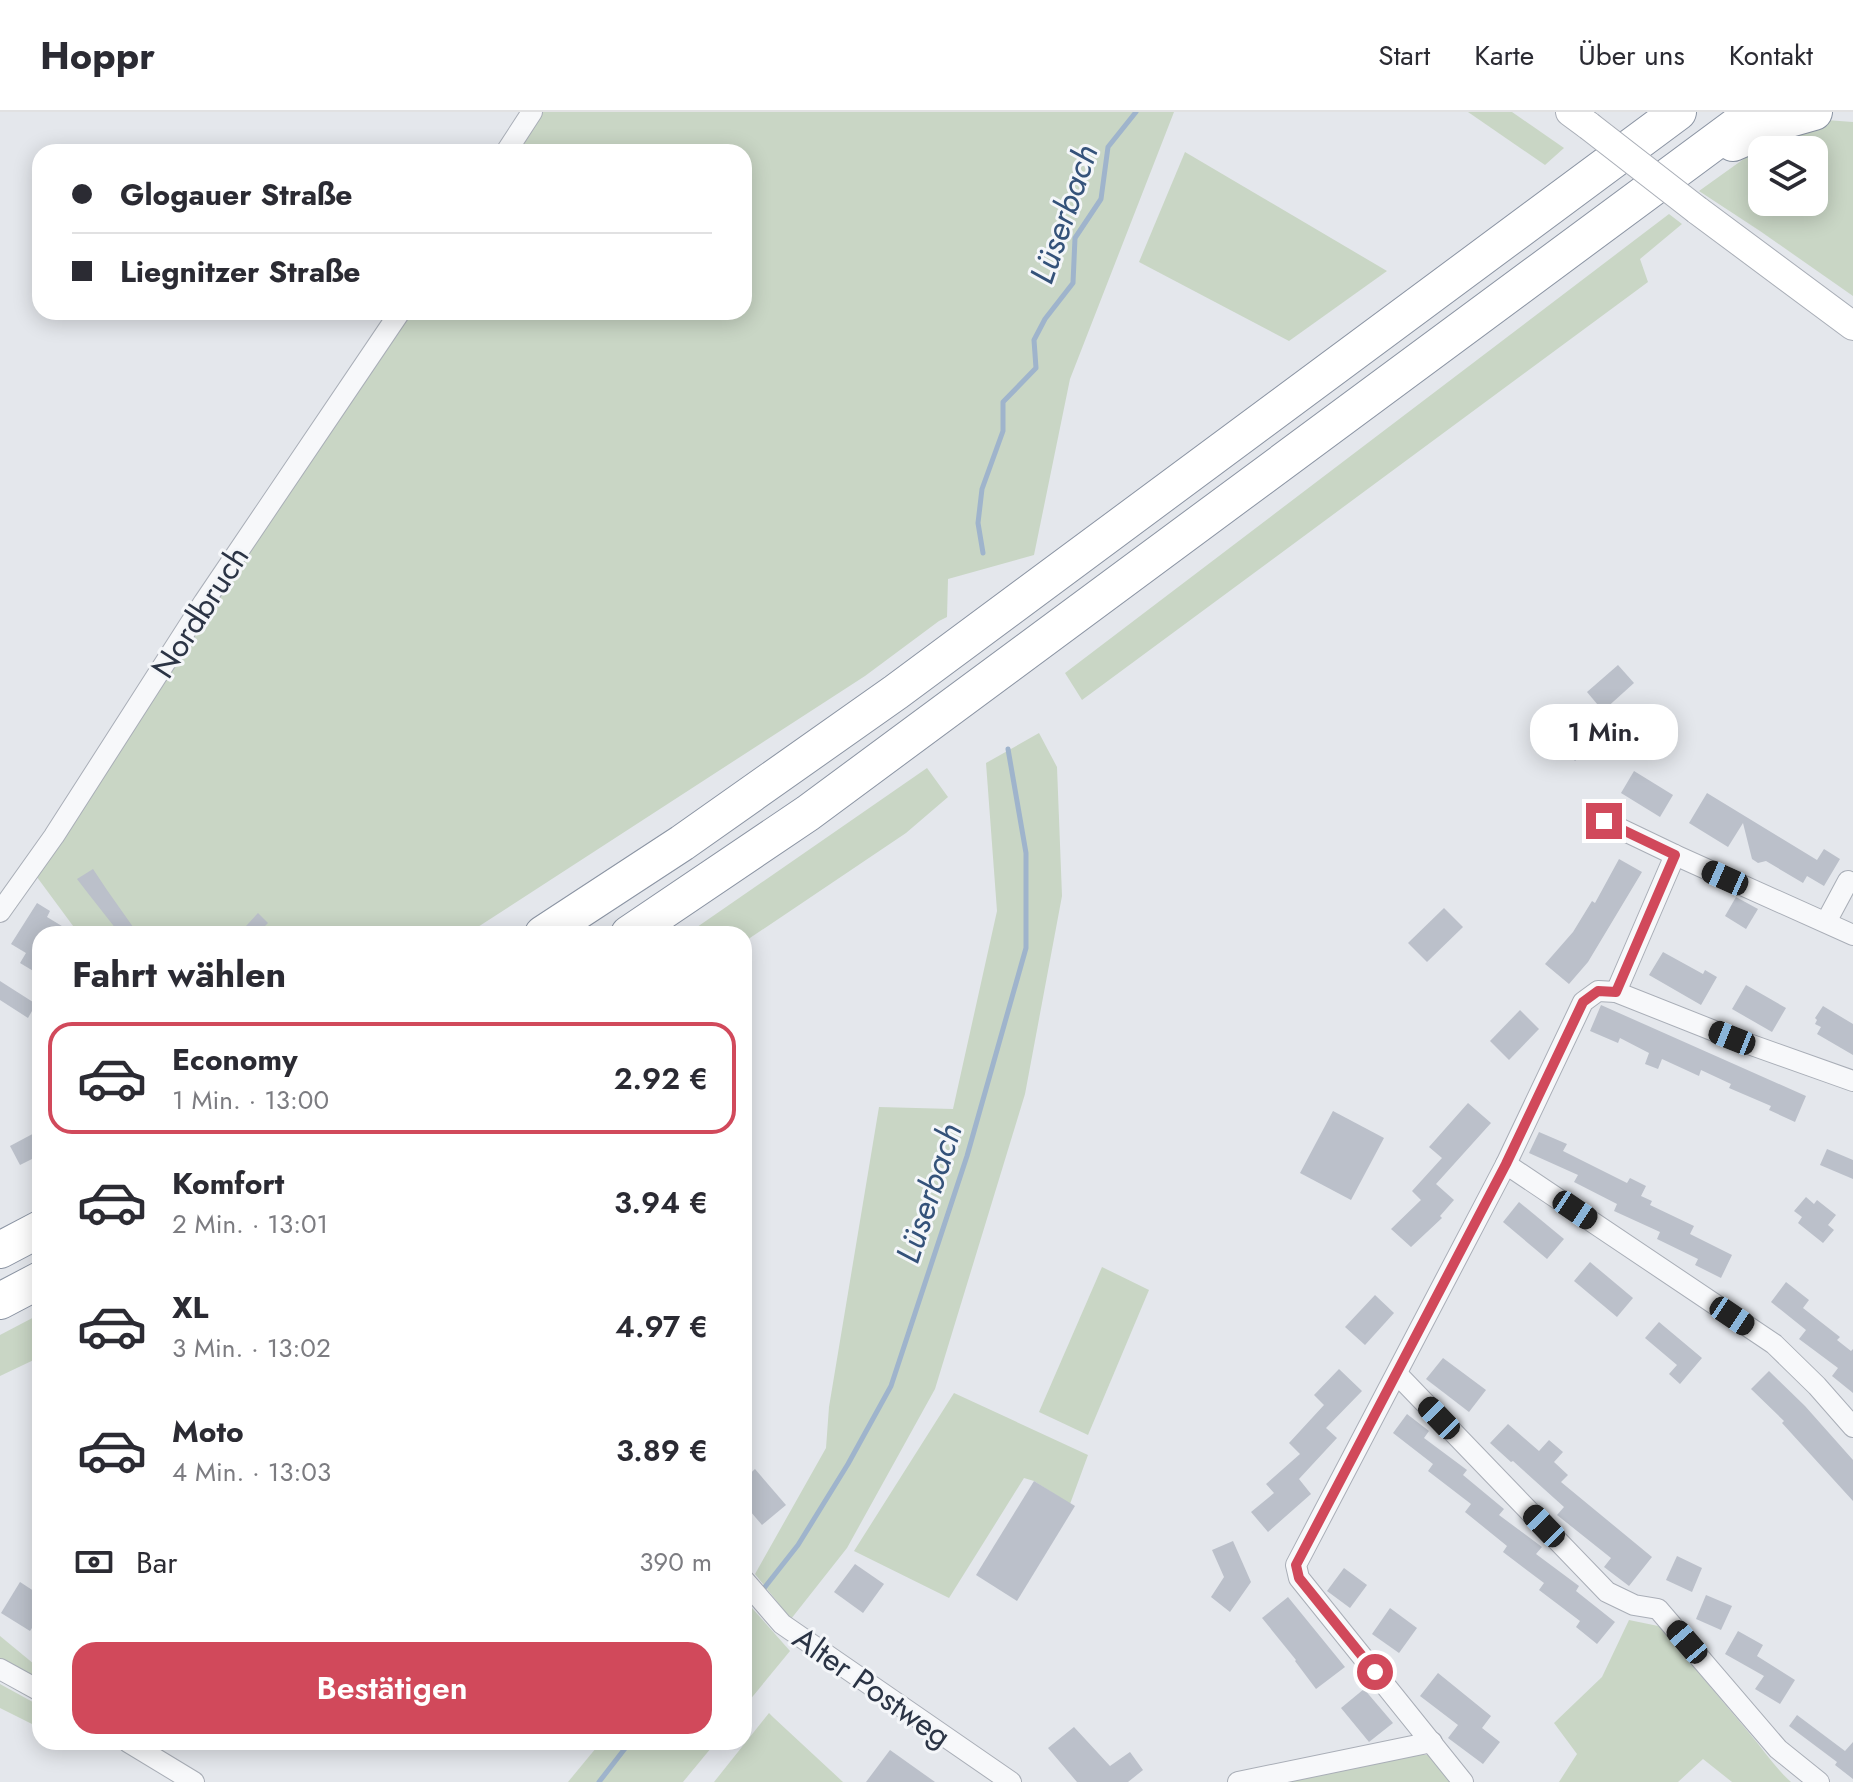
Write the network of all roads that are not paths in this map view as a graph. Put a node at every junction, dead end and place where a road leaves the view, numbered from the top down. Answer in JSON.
{"nodes":[{"id":1,"x":532,"y":112,"type":"edge"},
{"id":2,"x":1678,"y":112,"type":"edge"},
{"id":3,"x":1755,"y":112,"type":"edge"},
{"id":4,"x":1814,"y":112,"type":"edge"},
{"id":5,"x":1579,"y":119,"type":"edge"},
{"id":6,"x":511,"y":144,"type":"edge"},
{"id":7,"x":1690,"y":160,"type":"junction"},
{"id":8,"x":395,"y":320,"type":"edge"},
{"id":9,"x":1853,"y":326,"type":"edge"},
{"id":10,"x":1604,"y":821,"type":"dead end"},
{"id":11,"x":1675,"y":855,"type":"junction"},
{"id":12,"x":1848,"y":881,"type":"dead end"},
{"id":13,"x":0,"y":912,"type":"edge"},
{"id":14,"x":1826,"y":922,"type":"junction"},
{"id":15,"x":555,"y":926,"type":"edge"},
{"id":16,"x":641,"y":926,"type":"edge"},
{"id":17,"x":1853,"y":935,"type":"edge"},
{"id":18,"x":1616,"y":992,"type":"junction"},
{"id":19,"x":1853,"y":1081,"type":"edge"},
{"id":20,"x":1506,"y":1164,"type":"junction"},
{"id":21,"x":32,"y":1233,"type":"edge"},
{"id":22,"x":0,"y":1250,"type":"edge"},
{"id":23,"x":32,"y":1284,"type":"edge"},
{"id":24,"x":0,"y":1301,"type":"edge"},
{"id":25,"x":1397,"y":1374,"type":"junction"},
{"id":26,"x":1853,"y":1427,"type":"edge"},
{"id":27,"x":752,"y":1590,"type":"edge"},
{"id":28,"x":0,"y":1669,"type":"edge"},
{"id":29,"x":32,"y":1687,"type":"edge"},
{"id":30,"x":1432,"y":1742,"type":"junction"},
{"id":31,"x":141,"y":1750,"type":"edge"},
{"id":32,"x":194,"y":1782,"type":"edge"},
{"id":33,"x":1011,"y":1782,"type":"edge"},
{"id":34,"x":1238,"y":1782,"type":"edge"},
{"id":35,"x":1463,"y":1782,"type":"edge"},
{"id":36,"x":1819,"y":1782,"type":"edge"}],
"edges":[{"from":1,"to":6,"type":"street"},
{"from":2,"to":15,"type":"highway"},
{"from":3,"to":7,"type":"highway"},
{"from":4,"to":7,"type":"highway"},
{"from":5,"to":9,"type":"main road","bridge":true},
{"from":7,"to":16,"type":"highway"},
{"from":8,"to":13,"type":"street","name":"Nordbruch"},
{"from":10,"to":11,"type":"street"},
{"from":11,"to":14,"type":"street"},
{"from":11,"to":18,"type":"street"},
{"from":12,"to":14,"type":"street"},
{"from":14,"to":17,"type":"street"},
{"from":18,"to":19,"type":"street"},
{"from":18,"to":20,"type":"street"},
{"from":20,"to":25,"type":"street"},
{"from":20,"to":26,"type":"street"},
{"from":21,"to":22,"type":"highway"},
{"from":23,"to":24,"type":"highway"},
{"from":25,"to":30,"type":"street"},
{"from":25,"to":36,"type":"street"},
{"from":27,"to":33,"type":"street","name":"Alter Postweg"},
{"from":28,"to":29,"type":"street"},
{"from":30,"to":34,"type":"street"},
{"from":30,"to":35,"type":"street"},
{"from":31,"to":32,"type":"street"}]}
